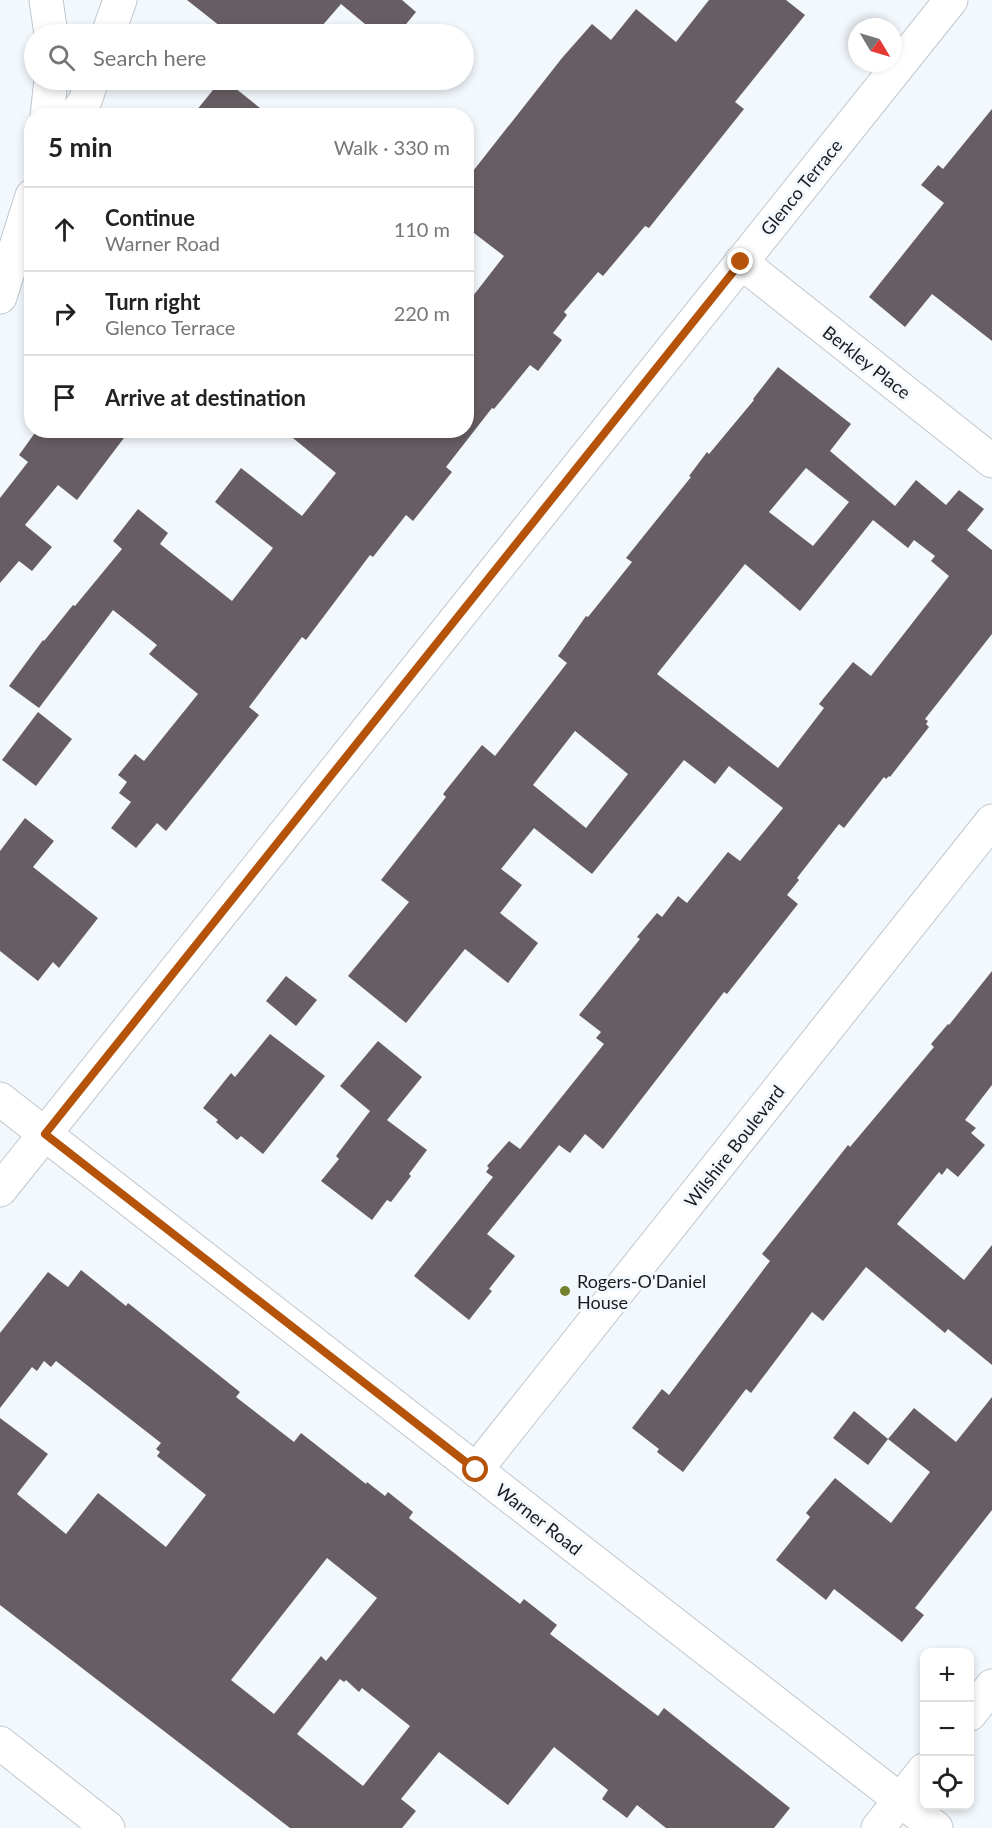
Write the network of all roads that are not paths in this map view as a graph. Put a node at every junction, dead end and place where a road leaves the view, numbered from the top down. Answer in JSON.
{"nodes":[{"id":1,"x":46,"y":0,"type":"edge"},
{"id":2,"x":120,"y":0,"type":"edge"},
{"id":3,"x":951,"y":0,"type":"edge"},
{"id":4,"x":50,"y":24,"type":"edge"},
{"id":5,"x":112,"y":24,"type":"edge"},
{"id":6,"x":50,"y":90,"type":"edge"},
{"id":7,"x":89,"y":90,"type":"edge"},
{"id":8,"x":48,"y":108,"type":"edge"},
{"id":9,"x":80,"y":108,"type":"edge"},
{"id":10,"x":24,"y":221,"type":"edge"},
{"id":11,"x":741,"y":262,"type":"junction"},
{"id":12,"x":0,"y":297,"type":"edge"},
{"id":13,"x":992,"y":461,"type":"edge"},
{"id":14,"x":992,"y":821,"type":"edge"},
{"id":15,"x":0,"y":1099,"type":"edge"},
{"id":16,"x":45,"y":1134,"type":"junction"},
{"id":17,"x":0,"y":1190,"type":"edge"},
{"id":18,"x":476,"y":1470,"type":"junction"},
{"id":19,"x":992,"y":1686,"type":"edge"},
{"id":20,"x":974,"y":1708,"type":"edge"},
{"id":21,"x":0,"y":1743,"type":"edge"},
{"id":22,"x":920,"y":1775,"type":"edge"},
{"id":23,"x":900,"y":1801,"type":"junction"},
{"id":24,"x":108,"y":1828,"type":"edge"},
{"id":25,"x":878,"y":1828,"type":"edge"},
{"id":26,"x":936,"y":1828,"type":"edge"}],
"edges":[{"from":1,"to":4,"type":"street"},
{"from":2,"to":5,"type":"street"},
{"from":3,"to":11,"type":"street","name":"Glenco Terrace"},
{"from":6,"to":8,"type":"street"},
{"from":7,"to":9,"type":"street"},
{"from":10,"to":12,"type":"street"},
{"from":11,"to":13,"type":"street","name":"Berkley Place"},
{"from":11,"to":16,"type":"street","name":"Glenco Terrace"},
{"from":14,"to":18,"type":"street","name":"Wilshire Boulevard"},
{"from":15,"to":16,"type":"street","name":"Warner Road"},
{"from":16,"to":17,"type":"street","name":"Glenco Terrace"},
{"from":16,"to":18,"type":"street","name":"Warner Road"},
{"from":18,"to":23,"type":"street","name":"Warner Road"},
{"from":19,"to":20,"type":"street"},
{"from":21,"to":24,"type":"street"},
{"from":22,"to":23,"type":"street"},
{"from":23,"to":25,"type":"street"},
{"from":23,"to":26,"type":"street","name":"Warner Road"}]}
